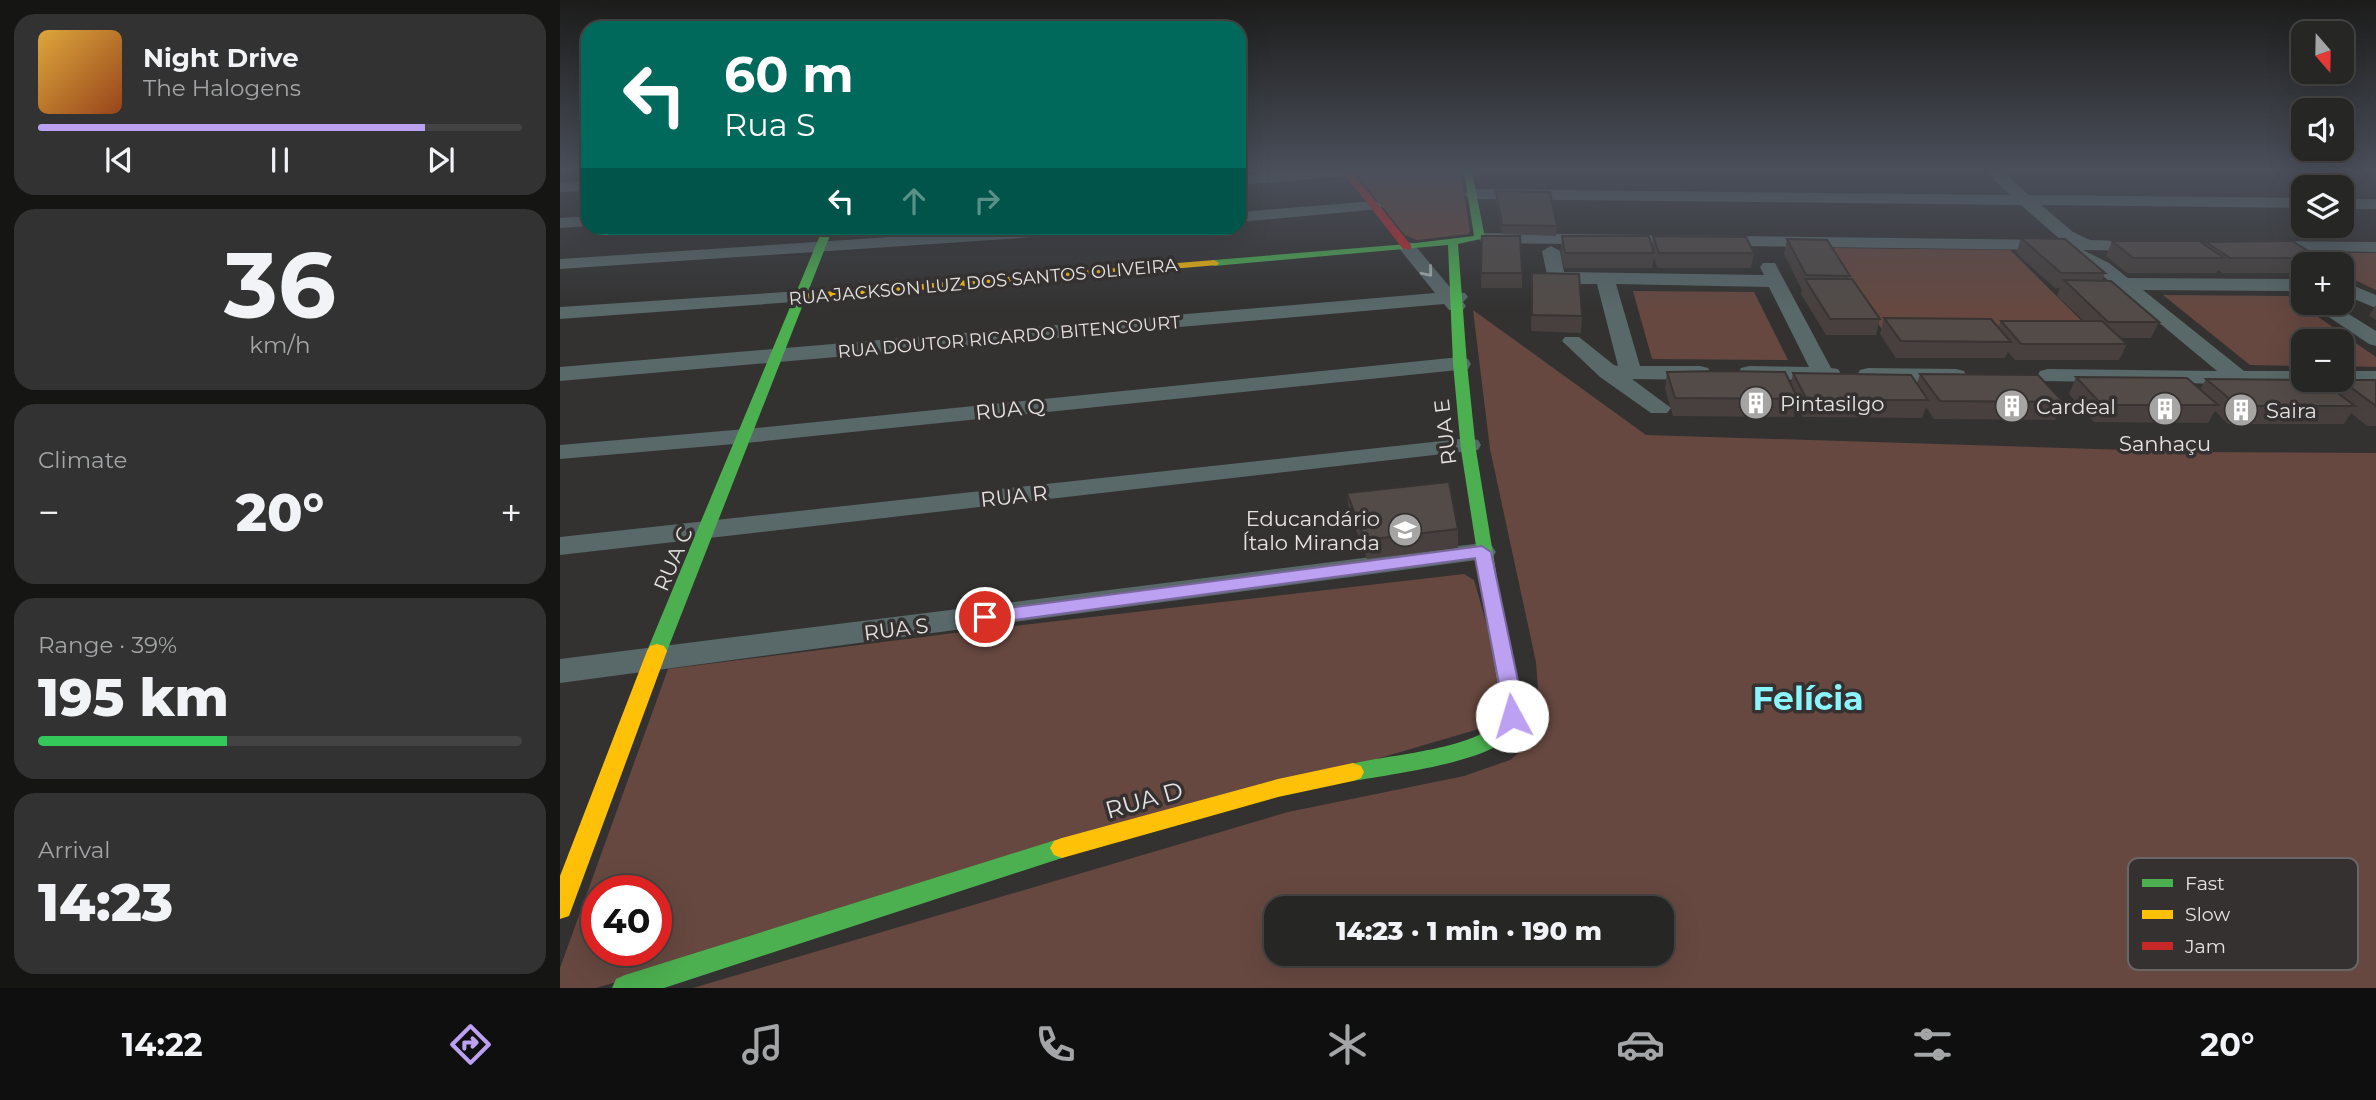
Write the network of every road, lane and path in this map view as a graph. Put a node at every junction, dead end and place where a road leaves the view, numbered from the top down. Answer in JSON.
{"nodes":[{"id":1,"x":1383,"y":217,"type":"edge"},
{"id":2,"x":1476,"y":217,"type":"edge"},
{"id":3,"x":2042,"y":217,"type":"edge"},
{"id":4,"x":581,"y":222,"type":"edge"},
{"id":5,"x":560,"y":223,"type":"edge"},
{"id":6,"x":825,"y":235,"type":"edge"},
{"id":7,"x":998,"y":235,"type":"edge"},
{"id":8,"x":1480,"y":238,"type":"junction"},
{"id":9,"x":2065,"y":241,"type":"junction"},
{"id":10,"x":1453,"y":242,"type":"junction"},
{"id":11,"x":1748,"y":243,"type":"junction"},
{"id":12,"x":1769,"y":243,"type":"junction"},
{"id":13,"x":2087,"y":245,"type":"junction"},
{"id":14,"x":2166,"y":246,"type":"edge"},
{"id":15,"x":2246,"y":246,"type":"edge"},
{"id":16,"x":1407,"y":247,"type":"junction"},
{"id":17,"x":2376,"y":247,"type":"edge"},
{"id":18,"x":820,"y":248,"type":"junction"},
{"id":19,"x":1551,"y":251,"type":"dead end"},
{"id":20,"x":560,"y":264,"type":"edge"},
{"id":21,"x":2104,"y":267,"type":"junction"},
{"id":22,"x":1772,"y":272,"type":"junction"},
{"id":23,"x":1605,"y":278,"type":"junction"},
{"id":24,"x":2124,"y":284,"type":"junction"},
{"id":25,"x":2291,"y":288,"type":"edge"},
{"id":26,"x":2354,"y":292,"type":"edge"},
{"id":27,"x":800,"y":297,"type":"junction"},
{"id":28,"x":1454,"y":301,"type":"junction"},
{"id":29,"x":2376,"y":302,"type":"edge"},
{"id":30,"x":560,"y":313,"type":"edge"},
{"id":31,"x":2337,"y":315,"type":"edge"},
{"id":32,"x":2376,"y":340,"type":"edge"},
{"id":33,"x":1572,"y":341,"type":"dead end"},
{"id":34,"x":775,"y":358,"type":"junction"},
{"id":35,"x":1460,"y":363,"type":"junction"},
{"id":36,"x":1608,"y":372,"type":"junction"},
{"id":37,"x":1631,"y":372,"type":"junction"},
{"id":38,"x":560,"y":374,"type":"edge"},
{"id":39,"x":1823,"y":374,"type":"junction"},
{"id":40,"x":1981,"y":376,"type":"edge"},
{"id":41,"x":2048,"y":376,"type":"dead end"},
{"id":42,"x":2238,"y":377,"type":"junction"},
{"id":43,"x":2291,"y":377,"type":"edge"},
{"id":44,"x":2354,"y":378,"type":"edge"},
{"id":45,"x":2376,"y":378,"type":"edge"},
{"id":46,"x":1659,"y":408,"type":"dead end"},
{"id":47,"x":746,"y":436,"type":"junction"},
{"id":48,"x":1469,"y":445,"type":"junction"},
{"id":49,"x":560,"y":452,"type":"edge"},
{"id":50,"x":707,"y":531,"type":"junction"},
{"id":51,"x":560,"y":546,"type":"edge"},
{"id":52,"x":1482,"y":552,"type":"junction"},
{"id":53,"x":654,"y":660,"type":"junction"},
{"id":54,"x":560,"y":671,"type":"edge"},
{"id":55,"x":560,"y":908,"type":"edge"},
{"id":56,"x":625,"y":988,"type":"edge"}],
"edges":[{"from":1,"to":16,"type":"street"},
{"from":2,"to":8,"type":"street"},
{"from":3,"to":9,"type":"street"},
{"from":4,"to":5,"type":"street"},
{"from":6,"to":18,"type":"street","name":"RUA C"},
{"from":7,"to":18,"type":"street"},
{"from":8,"to":10,"type":"street","name":"RUA JACKSON LUZ DOS SANTOS OLIVEIRA"},
{"from":8,"to":11,"type":"street"},
{"from":9,"to":12,"type":"street"},
{"from":9,"to":13,"type":"street"},
{"from":9,"to":21,"type":"street"},
{"from":10,"to":16,"type":"street","name":"RUA JACKSON LUZ DOS SANTOS OLIVEIRA"},
{"from":10,"to":28,"type":"street","name":"RUA E"},
{"from":11,"to":12,"type":"street"},
{"from":11,"to":22,"type":"street"},
{"from":12,"to":22,"type":"street"},
{"from":13,"to":14,"type":"street"},
{"from":13,"to":21,"type":"street"},
{"from":15,"to":17,"type":"street"},
{"from":16,"to":27,"type":"street","name":"RUA JACKSON LUZ DOS SANTOS OLIVEIRA"},
{"from":16,"to":28,"type":"street","one_way":true},
{"from":18,"to":20,"type":"street"},
{"from":18,"to":27,"type":"street","name":"RUA C"},
{"from":19,"to":23,"type":"street"},
{"from":21,"to":24,"type":"street"},
{"from":22,"to":23,"type":"street"},
{"from":22,"to":39,"type":"street"},
{"from":23,"to":37,"type":"street"},
{"from":24,"to":25,"type":"street"},
{"from":24,"to":42,"type":"street"},
{"from":26,"to":29,"type":"street"},
{"from":27,"to":30,"type":"street","name":"RUA JACKSON LUZ DOS SANTOS OLIVEIRA"},
{"from":27,"to":34,"type":"street","name":"RUA C"},
{"from":28,"to":34,"type":"street","name":"RUA DOUTOR RICARDO BITENCOURT"},
{"from":28,"to":35,"type":"street","name":"RUA E"},
{"from":31,"to":32,"type":"street"},
{"from":33,"to":36,"type":"street"},
{"from":34,"to":38,"type":"street","name":"RUA DOUTOR RICARDO BITENCOURT"},
{"from":34,"to":47,"type":"street","name":"RUA C"},
{"from":35,"to":47,"type":"street","name":"RUA Q"},
{"from":35,"to":48,"type":"street","name":"RUA E"},
{"from":36,"to":37,"type":"street"},
{"from":36,"to":46,"type":"street"},
{"from":37,"to":39,"type":"street"},
{"from":39,"to":40,"type":"street"},
{"from":41,"to":42,"type":"street"},
{"from":42,"to":43,"type":"street"},
{"from":44,"to":45,"type":"street"},
{"from":47,"to":49,"type":"street","name":"RUA Q"},
{"from":47,"to":50,"type":"street","name":"RUA C"},
{"from":48,"to":50,"type":"street","name":"RUA R"},
{"from":48,"to":52,"type":"street","name":"RUA E"},
{"from":50,"to":51,"type":"street","name":"RUA R"},
{"from":50,"to":53,"type":"street","name":"RUA C"},
{"from":52,"to":53,"type":"street","name":"RUA S"},
{"from":52,"to":56,"type":"street","name":"RUA D"},
{"from":53,"to":54,"type":"street","name":"RUA S"},
{"from":53,"to":55,"type":"street","name":"RUA C"}]}
